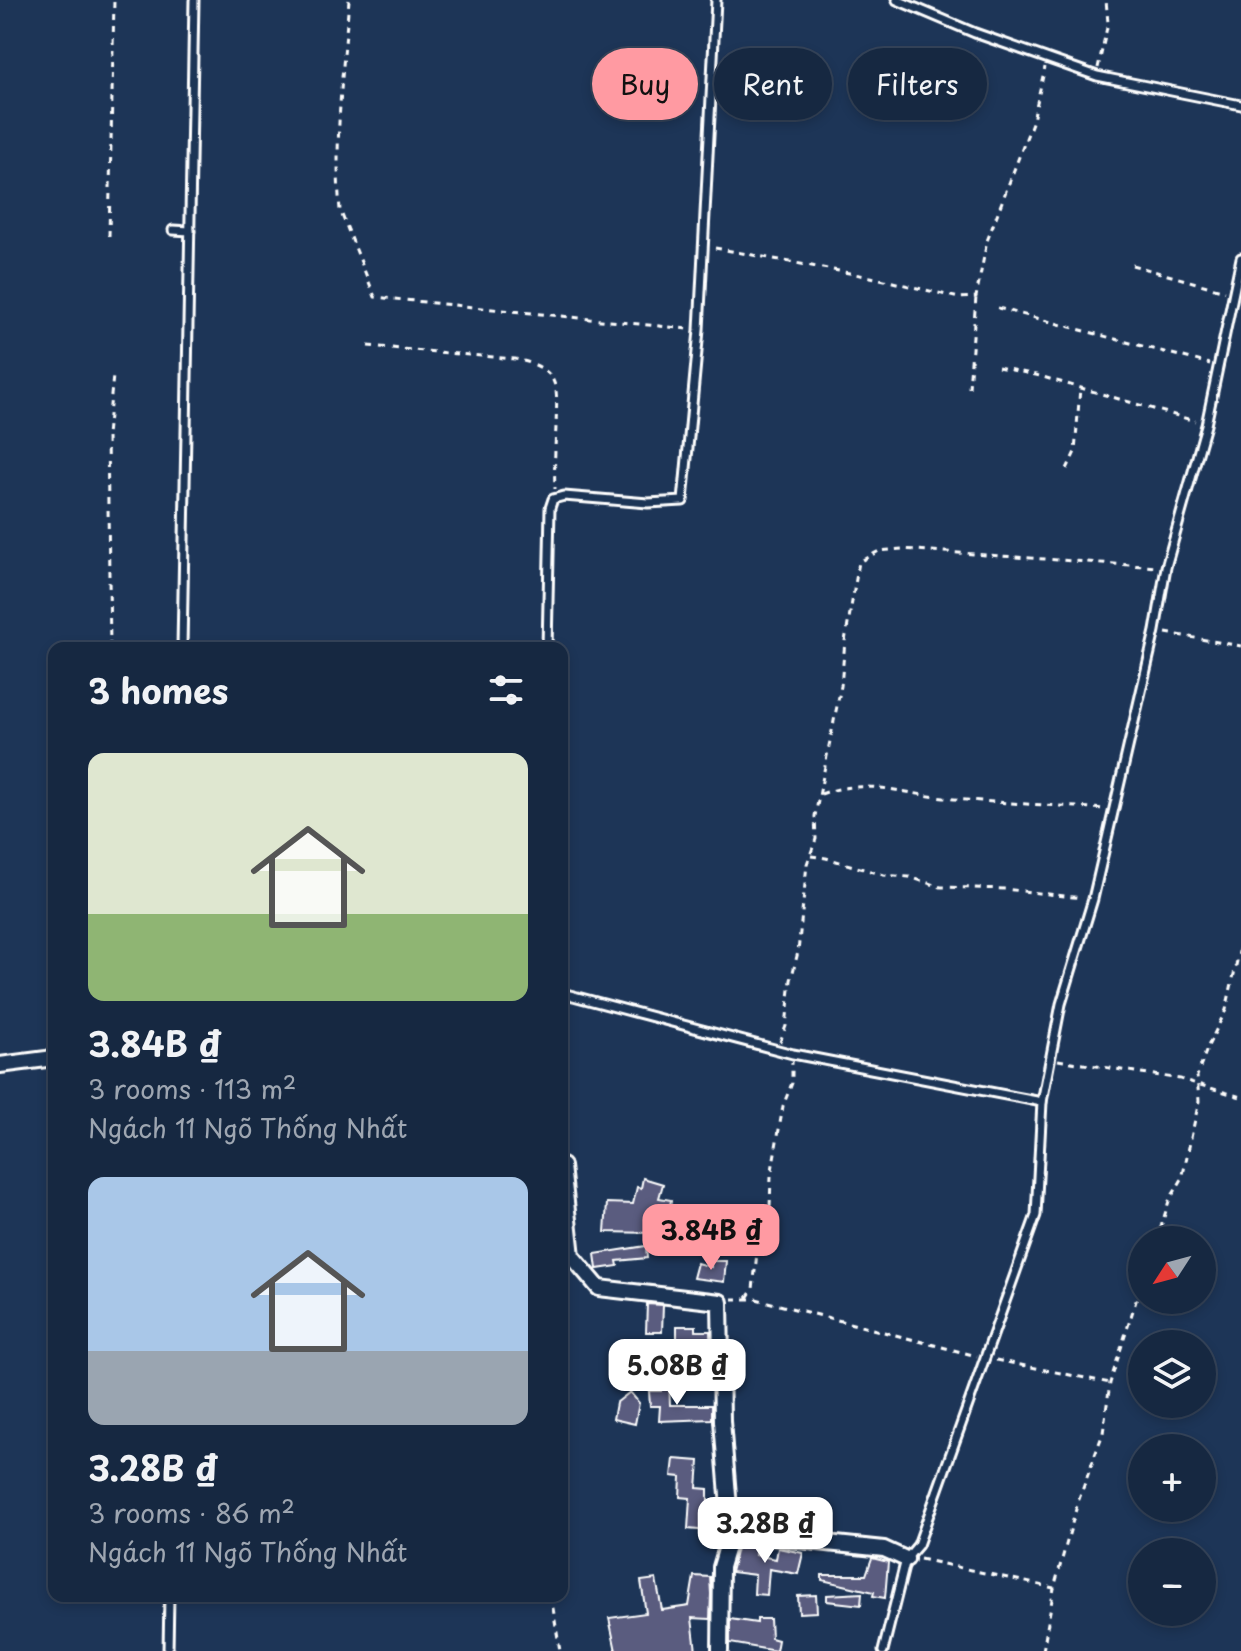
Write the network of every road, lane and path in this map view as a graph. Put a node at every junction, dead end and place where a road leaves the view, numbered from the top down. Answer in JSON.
{"nodes":[{"id":1,"x":114,"y":0,"type":"edge"},
{"id":2,"x":194,"y":0,"type":"edge"},
{"id":3,"x":349,"y":0,"type":"edge"},
{"id":4,"x":716,"y":0,"type":"edge"},
{"id":5,"x":897,"y":0,"type":"edge"},
{"id":6,"x":1106,"y":0,"type":"edge"},
{"id":7,"x":1047,"y":59,"type":"junction"},
{"id":8,"x":1097,"y":76,"type":"junction"},
{"id":9,"x":1241,"y":105,"type":"edge"},
{"id":10,"x":173,"y":230,"type":"dead end"},
{"id":11,"x":190,"y":231,"type":"junction"},
{"id":12,"x":109,"y":236,"type":"dead end"},
{"id":13,"x":702,"y":246,"type":"junction"},
{"id":14,"x":1241,"y":258,"type":"edge"},
{"id":15,"x":1132,"y":265,"type":"dead end"},
{"id":16,"x":1233,"y":293,"type":"junction"},
{"id":17,"x":976,"y":297,"type":"junction"},
{"id":18,"x":998,"y":308,"type":"dead end"},
{"id":19,"x":699,"y":330,"type":"junction"},
{"id":20,"x":368,"y":346,"type":"dead end"},
{"id":21,"x":1217,"y":366,"type":"junction"},
{"id":22,"x":998,"y":367,"type":"dead end"},
{"id":23,"x":113,"y":376,"type":"dead end"},
{"id":24,"x":969,"y":388,"type":"dead end"},
{"id":25,"x":1080,"y":388,"type":"junction"},
{"id":26,"x":1206,"y":425,"type":"junction"},
{"id":27,"x":1067,"y":469,"type":"dead end"},
{"id":28,"x":555,"y":497,"type":"junction"},
{"id":29,"x":1166,"y":567,"type":"junction"},
{"id":30,"x":1155,"y":631,"type":"junction"},
{"id":31,"x":110,"y":642,"type":"edge"},
{"id":32,"x":182,"y":642,"type":"edge"},
{"id":33,"x":547,"y":642,"type":"edge"},
{"id":34,"x":1241,"y":646,"type":"edge"},
{"id":35,"x":821,"y":794,"type":"junction"},
{"id":36,"x":1113,"y":810,"type":"junction"},
{"id":37,"x":811,"y":856,"type":"junction"},
{"id":38,"x":1093,"y":899,"type":"junction"},
{"id":39,"x":1241,"y":924,"type":"edge"},
{"id":40,"x":568,"y":995,"type":"edge"},
{"id":41,"x":776,"y":1049,"type":"junction"},
{"id":42,"x":793,"y":1054,"type":"junction"},
{"id":43,"x":48,"y":1059,"type":"edge"},
{"id":44,"x":1050,"y":1059,"type":"junction"},
{"id":45,"x":0,"y":1065,"type":"edge"},
{"id":46,"x":1198,"y":1083,"type":"junction"},
{"id":47,"x":1241,"y":1097,"type":"edge"},
{"id":48,"x":1042,"y":1102,"type":"junction"},
{"id":49,"x":568,"y":1220,"type":"edge"},
{"id":50,"x":1161,"y":1226,"type":"edge"},
{"id":51,"x":747,"y":1298,"type":"junction"},
{"id":52,"x":720,"y":1302,"type":"junction"},
{"id":53,"x":1132,"y":1314,"type":"edge"},
{"id":54,"x":986,"y":1358,"type":"junction"},
{"id":55,"x":1110,"y":1383,"type":"junction"},
{"id":56,"x":731,"y":1533,"type":"junction"},
{"id":57,"x":906,"y":1559,"type":"junction"},
{"id":58,"x":1054,"y":1588,"type":"junction"},
{"id":59,"x":169,"y":1602,"type":"edge"},
{"id":60,"x":552,"y":1602,"type":"edge"},
{"id":61,"x":168,"y":1651,"type":"edge"},
{"id":62,"x":560,"y":1651,"type":"edge"},
{"id":63,"x":720,"y":1651,"type":"edge"},
{"id":64,"x":883,"y":1651,"type":"edge"},
{"id":65,"x":1043,"y":1651,"type":"edge"}],
"edges":[{"from":1,"to":12,"type":"path"},
{"from":2,"to":11,"type":"lane"},
{"from":3,"to":19,"type":"path"},
{"from":4,"to":13,"type":"lane"},
{"from":5,"to":7,"type":"lane"},
{"from":6,"to":8,"type":"path"},
{"from":7,"to":8,"type":"lane"},
{"from":7,"to":17,"type":"path"},
{"from":8,"to":9,"type":"lane"},
{"from":10,"to":11,"type":"lane"},
{"from":11,"to":32,"type":"lane"},
{"from":13,"to":17,"type":"path"},
{"from":13,"to":19,"type":"lane"},
{"from":14,"to":16,"type":"lane"},
{"from":15,"to":16,"type":"path"},
{"from":16,"to":21,"type":"lane"},
{"from":17,"to":24,"type":"path"},
{"from":18,"to":21,"type":"path"},
{"from":19,"to":28,"type":"lane"},
{"from":20,"to":28,"type":"path"},
{"from":21,"to":26,"type":"lane"},
{"from":22,"to":25,"type":"path"},
{"from":23,"to":31,"type":"path"},
{"from":25,"to":26,"type":"path"},
{"from":25,"to":27,"type":"path"},
{"from":26,"to":29,"type":"lane"},
{"from":28,"to":33,"type":"lane"},
{"from":29,"to":30,"type":"lane"},
{"from":29,"to":35,"type":"path"},
{"from":30,"to":34,"type":"path"},
{"from":30,"to":36,"type":"lane"},
{"from":35,"to":36,"type":"path"},
{"from":35,"to":37,"type":"path"},
{"from":36,"to":38,"type":"lane"},
{"from":37,"to":38,"type":"path"},
{"from":37,"to":41,"type":"path"},
{"from":38,"to":44,"type":"lane"},
{"from":39,"to":46,"type":"path"},
{"from":40,"to":41,"type":"lane"},
{"from":41,"to":42,"type":"lane"},
{"from":42,"to":48,"type":"lane"},
{"from":42,"to":51,"type":"path"},
{"from":43,"to":45,"type":"street"},
{"from":44,"to":46,"type":"path"},
{"from":44,"to":48,"type":"lane"},
{"from":46,"to":47,"type":"path"},
{"from":46,"to":50,"type":"path"},
{"from":48,"to":54,"type":"lane"},
{"from":49,"to":52,"type":"street"},
{"from":51,"to":52,"type":"path"},
{"from":51,"to":54,"type":"path"},
{"from":52,"to":56,"type":"street"},
{"from":53,"to":55,"type":"path"},
{"from":54,"to":55,"type":"path"},
{"from":54,"to":57,"type":"lane"},
{"from":55,"to":58,"type":"path"},
{"from":56,"to":57,"type":"street"},
{"from":56,"to":63,"type":"street"},
{"from":57,"to":58,"type":"path"},
{"from":57,"to":64,"type":"lane"},
{"from":58,"to":65,"type":"path"},
{"from":59,"to":61,"type":"lane"},
{"from":60,"to":62,"type":"path"}]}
